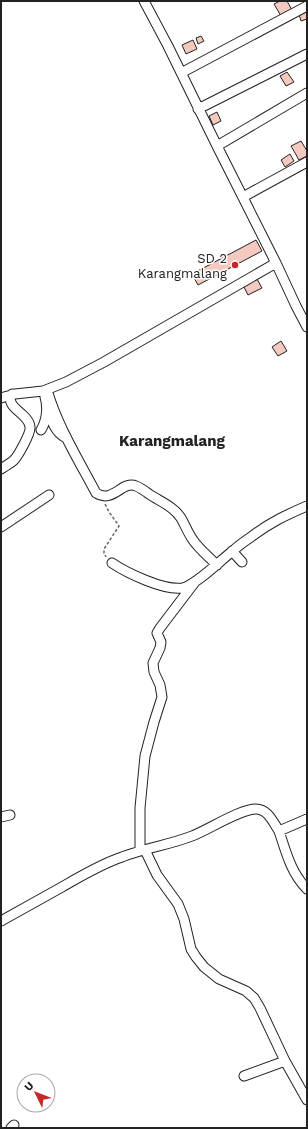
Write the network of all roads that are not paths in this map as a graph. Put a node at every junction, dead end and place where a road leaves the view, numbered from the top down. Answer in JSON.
{"nodes":[{"id":1,"x":144,"y":1,"type":"edge"},
{"id":2,"x":307,"y":6,"type":"edge"},
{"id":3,"x":307,"y":54,"type":"edge"},
{"id":4,"x":181,"y":73,"type":"junction"},
{"id":5,"x":307,"y":93,"type":"edge"},
{"id":6,"x":198,"y":109,"type":"junction"},
{"id":7,"x":217,"y":146,"type":"junction"},
{"id":8,"x":307,"y":162,"type":"edge"},
{"id":9,"x":243,"y":197,"type":"junction"},
{"id":10,"x":276,"y":263,"type":"junction"},
{"id":11,"x":307,"y":327,"type":"edge"},
{"id":12,"x":45,"y":391,"type":"junction"},
{"id":13,"x":14,"y":394,"type":"junction"},
{"id":14,"x":1,"y":398,"type":"edge"},
{"id":15,"x":47,"y":406,"type":"junction"},
{"id":16,"x":41,"y":430,"type":"dead end"},
{"id":17,"x":67,"y":439,"type":"junction"},
{"id":18,"x":1,"y":469,"type":"edge"},
{"id":19,"x":50,"y":495,"type":"dead end"},
{"id":20,"x":307,"y":506,"type":"edge"},
{"id":21,"x":1,"y":527,"type":"edge"},
{"id":22,"x":232,"y":551,"type":"junction"},
{"id":23,"x":242,"y":562,"type":"dead end"},
{"id":24,"x":112,"y":563,"type":"road end"},
{"id":25,"x":217,"y":564,"type":"junction"},
{"id":26,"x":194,"y":582,"type":"junction"},
{"id":27,"x":307,"y":819,"type":"edge"},
{"id":28,"x":279,"y":831,"type":"junction"},
{"id":29,"x":143,"y":851,"type":"junction"},
{"id":30,"x":307,"y":888,"type":"edge"},
{"id":31,"x":1,"y":921,"type":"edge"},
{"id":32,"x":285,"y":1061,"type":"junction"},
{"id":33,"x":244,"y":1076,"type":"dead end"},
{"id":34,"x":307,"y":1100,"type":"edge"}],
"edges":[{"from":1,"to":4,"type":"street"},
{"from":2,"to":4,"type":"street"},
{"from":3,"to":6,"type":"street"},
{"from":4,"to":6,"type":"street"},
{"from":5,"to":7,"type":"street"},
{"from":6,"to":7,"type":"street"},
{"from":7,"to":9,"type":"street"},
{"from":8,"to":9,"type":"street"},
{"from":9,"to":10,"type":"street"},
{"from":10,"to":11,"type":"street"},
{"from":10,"to":12,"type":"street"},
{"from":12,"to":13,"type":"street"},
{"from":12,"to":15,"type":"street"},
{"from":12,"to":17,"type":"street"},
{"from":13,"to":14,"type":"street"},
{"from":13,"to":18,"type":"street"},
{"from":15,"to":16,"type":"street"},
{"from":15,"to":17,"type":"street"},
{"from":17,"to":25,"type":"street"},
{"from":19,"to":21,"type":"street"},
{"from":20,"to":22,"type":"street"},
{"from":22,"to":23,"type":"street"},
{"from":22,"to":25,"type":"street"},
{"from":24,"to":26,"type":"street"},
{"from":25,"to":26,"type":"street"},
{"from":26,"to":29,"type":"street"},
{"from":27,"to":28,"type":"street"},
{"from":28,"to":29,"type":"street"},
{"from":28,"to":30,"type":"street"},
{"from":29,"to":31,"type":"street"},
{"from":29,"to":32,"type":"street"},
{"from":32,"to":33,"type":"street"},
{"from":32,"to":34,"type":"street"}]}
